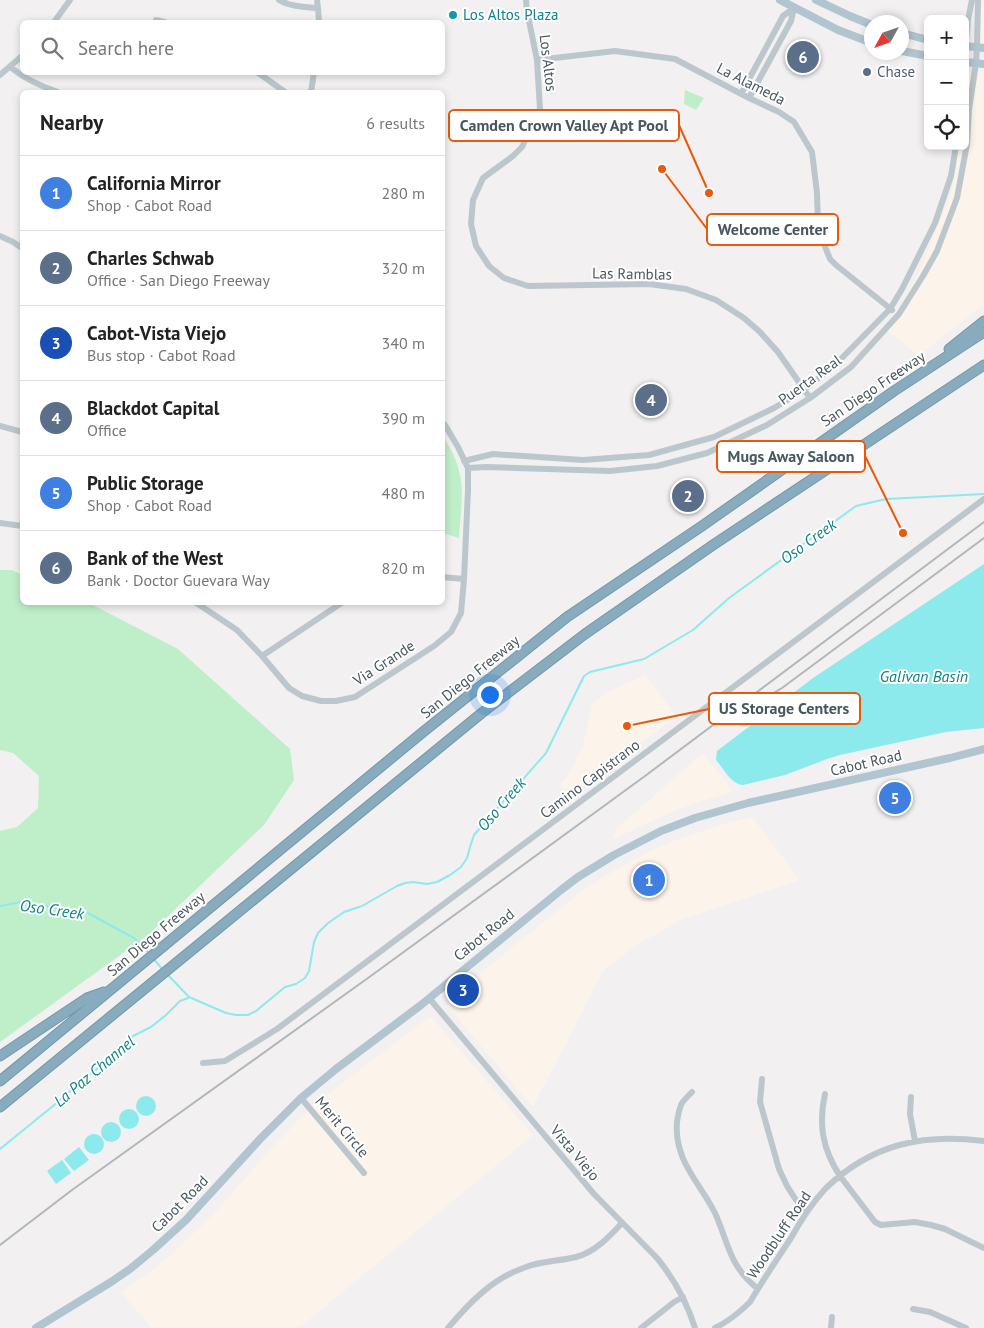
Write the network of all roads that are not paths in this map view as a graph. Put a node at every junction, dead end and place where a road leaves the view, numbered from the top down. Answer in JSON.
{"nodes":[{"id":1,"x":70,"y":0,"type":"edge"},
{"id":2,"x":279,"y":0,"type":"edge"},
{"id":3,"x":316,"y":0,"type":"edge"},
{"id":4,"x":526,"y":0,"type":"edge"},
{"id":5,"x":780,"y":0,"type":"edge"},
{"id":6,"x":798,"y":0,"type":"edge"},
{"id":7,"x":816,"y":0,"type":"edge"},
{"id":8,"x":972,"y":0,"type":"edge"},
{"id":9,"x":978,"y":0,"type":"edge"},
{"id":10,"x":318,"y":8,"type":"junction"},
{"id":11,"x":794,"y":8,"type":"junction"},
{"id":12,"x":969,"y":15,"type":"edge"},
{"id":13,"x":55,"y":20,"type":"edge"},
{"id":14,"x":319,"y":20,"type":"edge"},
{"id":15,"x":864,"y":22,"type":"edge"},
{"id":16,"x":909,"y":35,"type":"edge"},
{"id":17,"x":924,"y":39,"type":"edge"},
{"id":18,"x":864,"y":40,"type":"edge"},
{"id":19,"x":981,"y":48,"type":"edge"},
{"id":20,"x":909,"y":52,"type":"edge"},
{"id":21,"x":924,"y":55,"type":"edge"},
{"id":22,"x":20,"y":58,"type":"edge"},
{"id":23,"x":537,"y":60,"type":"junction"},
{"id":24,"x":980,"y":64,"type":"edge"},
{"id":25,"x":10,"y":67,"type":"junction"},
{"id":26,"x":0,"y":74,"type":"edge"},
{"id":27,"x":261,"y":75,"type":"edge"},
{"id":28,"x":314,"y":75,"type":"edge"},
{"id":29,"x":52,"y":90,"type":"edge"},
{"id":30,"x":282,"y":90,"type":"edge"},
{"id":31,"x":311,"y":90,"type":"edge"},
{"id":32,"x":741,"y":94,"type":"junction"},
{"id":33,"x":748,"y":98,"type":"junction"},
{"id":34,"x":955,"y":150,"type":"edge"},
{"id":35,"x":470,"y":224,"type":"joint"},
{"id":36,"x":0,"y":236,"type":"edge"},
{"id":37,"x":20,"y":246,"type":"edge"},
{"id":38,"x":890,"y":309,"type":"junction"},
{"id":39,"x":899,"y":314,"type":"junction"},
{"id":40,"x":984,"y":321,"type":"edge"},
{"id":41,"x":984,"y":332,"type":"edge"},
{"id":42,"x":984,"y":365,"type":"edge"},
{"id":43,"x":804,"y":390,"type":"junction"},
{"id":44,"x":894,"y":391,"type":"junction"},
{"id":45,"x":810,"y":398,"type":"junction"},
{"id":46,"x":445,"y":425,"type":"edge"},
{"id":47,"x":0,"y":426,"type":"edge"},
{"id":48,"x":20,"y":431,"type":"edge"},
{"id":49,"x":464,"y":461,"type":"junction"},
{"id":50,"x":468,"y":468,"type":"junction"},
{"id":51,"x":984,"y":500,"type":"edge"},
{"id":52,"x":0,"y":523,"type":"edge"},
{"id":53,"x":20,"y":526,"type":"edge"},
{"id":54,"x":445,"y":577,"type":"edge"},
{"id":55,"x":464,"y":579,"type":"junction"},
{"id":56,"x":200,"y":605,"type":"edge"},
{"id":57,"x":338,"y":605,"type":"edge"},
{"id":58,"x":262,"y":656,"type":"junction"},
{"id":59,"x":984,"y":749,"type":"edge"},
{"id":60,"x":109,"y":991,"type":"junction"},
{"id":61,"x":428,"y":998,"type":"junction"},
{"id":62,"x":0,"y":1056,"type":"edge"},
{"id":63,"x":203,"y":1063,"type":"dead end"},
{"id":64,"x":762,"y":1079,"type":"dead end"},
{"id":65,"x":0,"y":1081,"type":"edge"},
{"id":66,"x":27,"y":1085,"type":"junction"},
{"id":67,"x":692,"y":1092,"type":"dead end"},
{"id":68,"x":825,"y":1094,"type":"dead end"},
{"id":69,"x":911,"y":1097,"type":"dead end"},
{"id":70,"x":301,"y":1098,"type":"junction"},
{"id":71,"x":0,"y":1107,"type":"edge"},
{"id":72,"x":0,"y":1112,"type":"edge"},
{"id":73,"x":915,"y":1141,"type":"junction"},
{"id":74,"x":984,"y":1141,"type":"edge"},
{"id":75,"x":364,"y":1173,"type":"dead end"},
{"id":76,"x":840,"y":1176,"type":"junction"},
{"id":77,"x":807,"y":1211,"type":"junction"},
{"id":78,"x":622,"y":1223,"type":"junction"},
{"id":79,"x":984,"y":1248,"type":"edge"},
{"id":80,"x":758,"y":1289,"type":"junction"},
{"id":81,"x":683,"y":1297,"type":"junction"},
{"id":82,"x":913,"y":1309,"type":"dead end"},
{"id":83,"x":832,"y":1317,"type":"dead end"},
{"id":84,"x":36,"y":1328,"type":"edge"},
{"id":85,"x":448,"y":1328,"type":"edge"},
{"id":86,"x":641,"y":1328,"type":"edge"},
{"id":87,"x":695,"y":1328,"type":"edge"},
{"id":88,"x":715,"y":1328,"type":"edge"},
{"id":89,"x":831,"y":1328,"type":"edge"},
{"id":90,"x":966,"y":1328,"type":"edge"}],
"edges":[{"from":1,"to":13,"type":"street"},
{"from":2,"to":10,"type":"street"},
{"from":3,"to":10,"type":"street"},
{"from":4,"to":23,"type":"street","name":"Los Altos"},
{"from":5,"to":11,"type":"main road"},
{"from":6,"to":11,"type":"main road"},
{"from":7,"to":15,"type":"main road"},
{"from":8,"to":12,"type":"street"},
{"from":9,"to":19,"type":"street","name":"Puerta Real"},
{"from":10,"to":14,"type":"street"},
{"from":11,"to":18,"type":"main road"},
{"from":11,"to":32,"type":"street"},
{"from":11,"to":33,"type":"street"},
{"from":16,"to":17,"type":"main road"},
{"from":19,"to":24,"type":"street","name":"Puerta Real"},
{"from":20,"to":21,"type":"main road"},
{"from":22,"to":25,"type":"street"},
{"from":23,"to":32,"type":"street","name":"La Alameda"},
{"from":23,"to":35,"type":"street","name":"Los Altos"},
{"from":24,"to":39,"type":"street","name":"Puerta Real"},
{"from":25,"to":26,"type":"street"},
{"from":25,"to":29,"type":"street"},
{"from":27,"to":30,"type":"street"},
{"from":28,"to":31,"type":"street"},
{"from":32,"to":33,"type":"street","name":"La Alameda"},
{"from":33,"to":38,"type":"street","name":"La Alameda"},
{"from":34,"to":38,"type":"street","name":"Puerta Real"},
{"from":35,"to":43,"type":"street","name":"Las Ramblas"},
{"from":36,"to":37,"type":"street"},
{"from":38,"to":39,"type":"street","name":"La Alameda"},
{"from":38,"to":43,"type":"street","name":"Puerta Real"},
{"from":39,"to":45,"type":"street","name":"Puerta Real"},
{"from":40,"to":44,"type":"highway"},
{"from":41,"to":44,"type":"highway","name":"San Diego Freeway"},
{"from":42,"to":66,"type":"highway"},
{"from":43,"to":45,"type":"street","name":"Las Ramblas"},
{"from":43,"to":49,"type":"street","name":"Puerta Real"},
{"from":44,"to":60,"type":"highway","name":"San Diego Freeway"},
{"from":45,"to":50,"type":"street","name":"Puerta Real"},
{"from":46,"to":49,"type":"street"},
{"from":47,"to":48,"type":"street"},
{"from":49,"to":50,"type":"street"},
{"from":50,"to":55,"type":"street","name":"Via Grande"},
{"from":51,"to":63,"type":"street","name":"Camino Capistrano"},
{"from":52,"to":53,"type":"street"},
{"from":54,"to":55,"type":"street"},
{"from":55,"to":58,"type":"street","name":"Via Grande"},
{"from":56,"to":58,"type":"street","name":"Via Grande"},
{"from":57,"to":58,"type":"street"},
{"from":59,"to":61,"type":"main road","name":"Cabot Road"},
{"from":60,"to":62,"type":"highway"},
{"from":60,"to":65,"type":"highway","name":"San Diego Freeway"},
{"from":61,"to":70,"type":"main road","name":"Cabot Road"},
{"from":61,"to":78,"type":"street","name":"Vista Viejo"},
{"from":64,"to":77,"type":"street"},
{"from":66,"to":71,"type":"highway"},
{"from":66,"to":72,"type":"highway"},
{"from":67,"to":80,"type":"street"},
{"from":68,"to":76,"type":"street"},
{"from":69,"to":73,"type":"street"},
{"from":70,"to":75,"type":"street","name":"Merit Circle"},
{"from":70,"to":84,"type":"main road","name":"Cabot Road"},
{"from":73,"to":74,"type":"street","name":"Woodbluff Road"},
{"from":73,"to":76,"type":"street","name":"Woodbluff Road"},
{"from":76,"to":77,"type":"street","name":"Woodbluff Road"},
{"from":76,"to":79,"type":"street"},
{"from":77,"to":80,"type":"street","name":"Woodbluff Road"},
{"from":78,"to":81,"type":"street","name":"Vista Viejo"},
{"from":78,"to":85,"type":"street"},
{"from":80,"to":88,"type":"street","name":"Woodbluff Road"},
{"from":81,"to":86,"type":"street"},
{"from":81,"to":87,"type":"street","name":"Vista Viejo"},
{"from":82,"to":90,"type":"street"},
{"from":83,"to":89,"type":"street"}]}
